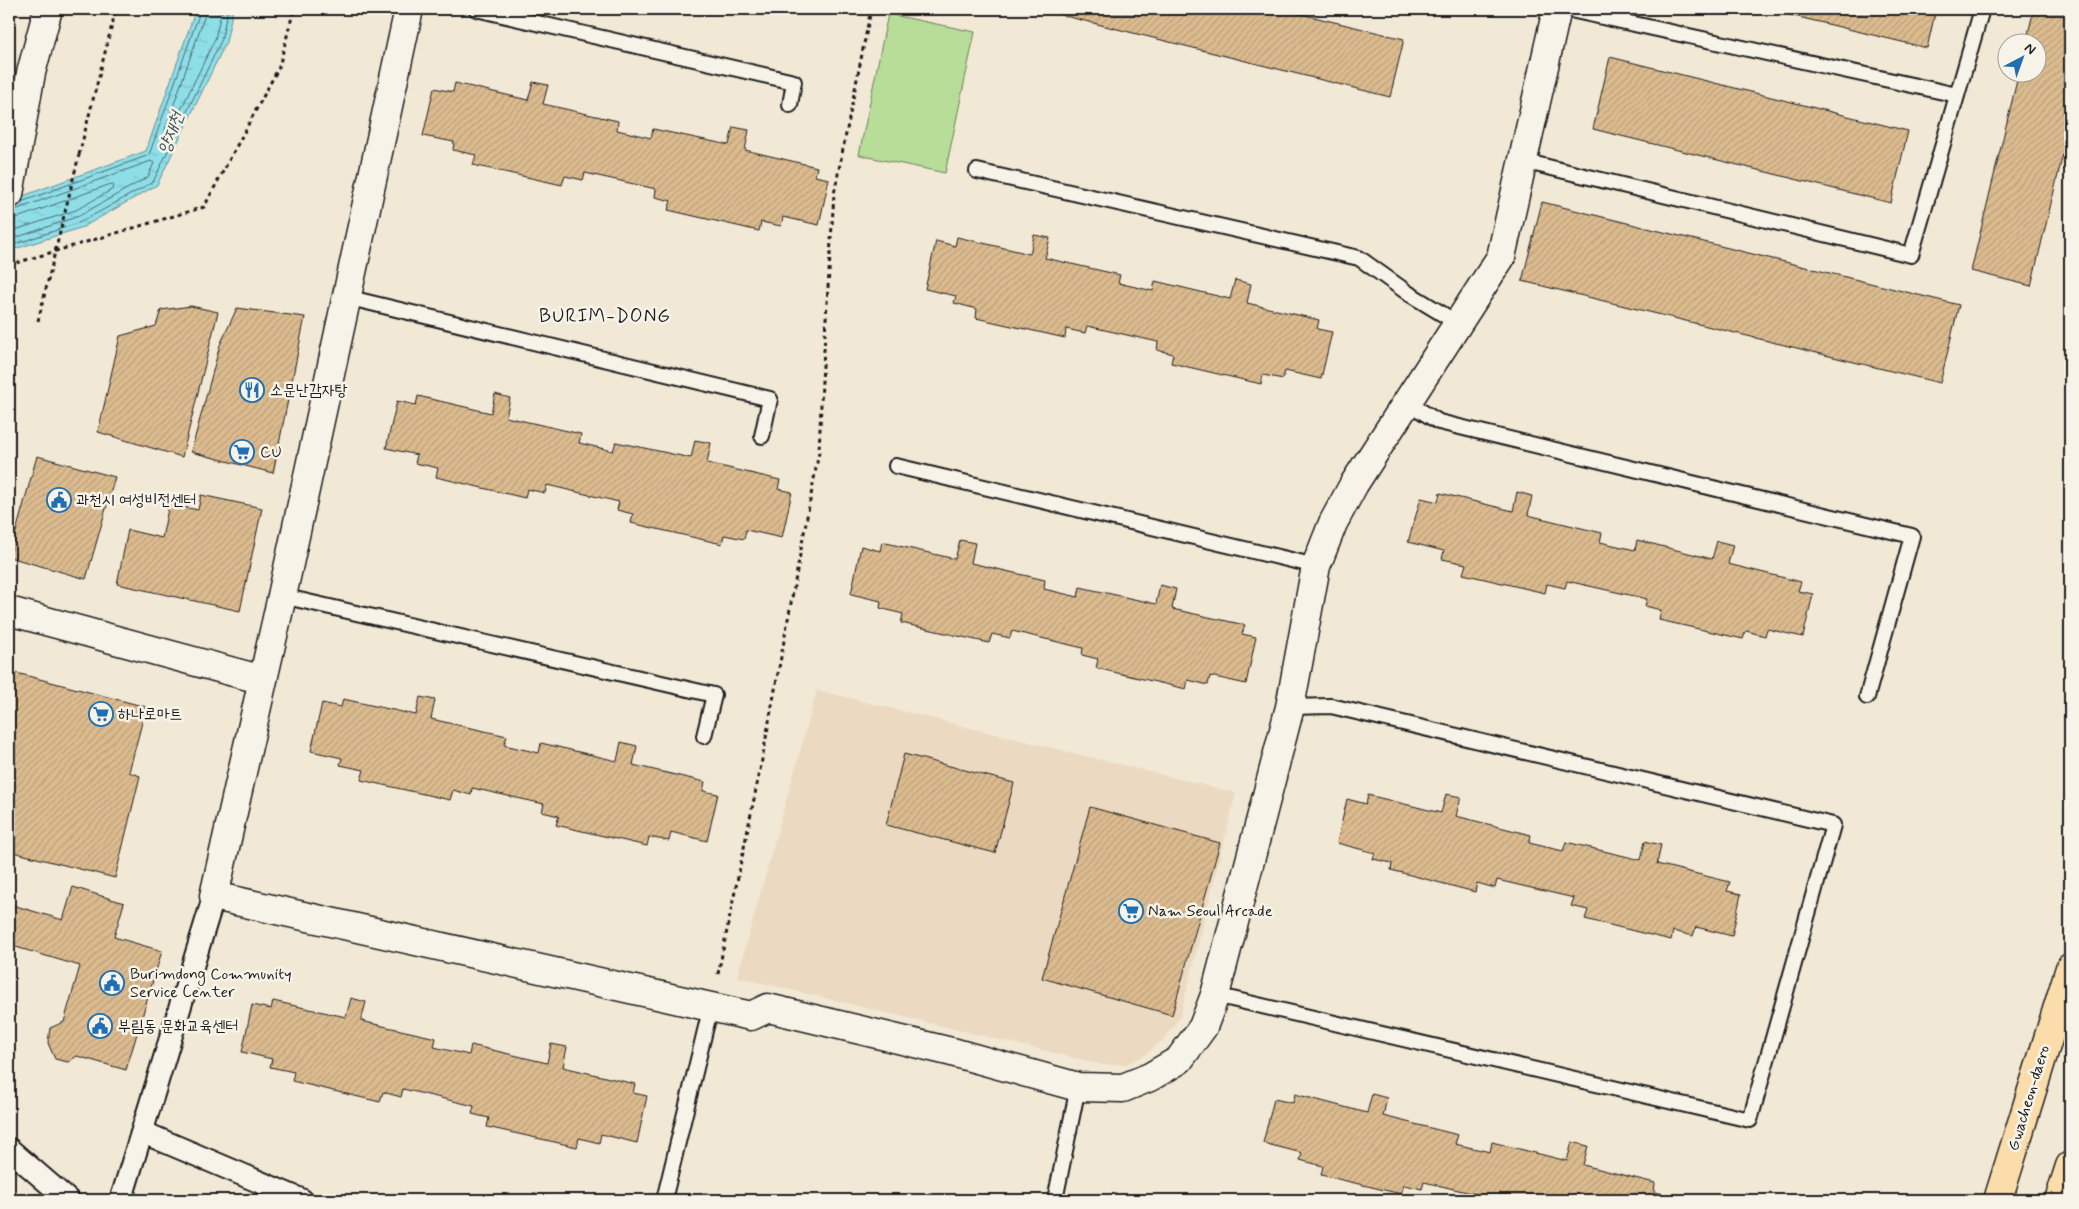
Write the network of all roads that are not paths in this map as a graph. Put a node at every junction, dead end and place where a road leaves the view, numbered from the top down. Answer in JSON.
{"nodes":[{"id":1,"x":48,"y":9,"type":"edge"},
{"id":2,"x":409,"y":9,"type":"edge"},
{"id":3,"x":476,"y":9,"type":"edge"},
{"id":4,"x":1557,"y":9,"type":"edge"},
{"id":5,"x":1566,"y":9,"type":"edge"},
{"id":6,"x":1982,"y":9,"type":"edge"},
{"id":7,"x":20,"y":76,"type":"edge"},
{"id":8,"x":1957,"y":95,"type":"junction"},
{"id":9,"x":790,"y":105,"type":"dead end"},
{"id":10,"x":1524,"y":160,"type":"junction"},
{"id":11,"x":977,"y":171,"type":"dead end"},
{"id":12,"x":12,"y":181,"type":"edge"},
{"id":13,"x":346,"y":297,"type":"junction"},
{"id":14,"x":1459,"y":324,"type":"junction"},
{"id":15,"x":1408,"y":403,"type":"junction"},
{"id":16,"x":762,"y":436,"type":"dead end"},
{"id":17,"x":896,"y":466,"type":"dead end"},
{"id":18,"x":1316,"y":566,"type":"junction"},
{"id":19,"x":282,"y":596,"type":"junction"},
{"id":20,"x":9,"y":610,"type":"edge"},
{"id":21,"x":263,"y":680,"type":"junction"},
{"id":22,"x":1867,"y":697,"type":"dead end"},
{"id":23,"x":1290,"y":707,"type":"junction"},
{"id":24,"x":704,"y":736,"type":"dead end"},
{"id":25,"x":214,"y":896,"type":"junction"},
{"id":26,"x":2070,"y":968,"type":"edge"},
{"id":27,"x":1215,"y":995,"type":"junction"},
{"id":28,"x":711,"y":1006,"type":"junction"},
{"id":29,"x":1078,"y":1088,"type":"junction"},
{"id":30,"x":142,"y":1132,"type":"junction"},
{"id":31,"x":9,"y":1149,"type":"edge"},
{"id":32,"x":2070,"y":1166,"type":"edge"},
{"id":33,"x":68,"y":1200,"type":"edge"},
{"id":34,"x":121,"y":1200,"type":"edge"},
{"id":35,"x":302,"y":1200,"type":"edge"},
{"id":36,"x":664,"y":1200,"type":"edge"},
{"id":37,"x":1055,"y":1200,"type":"edge"},
{"id":38,"x":1998,"y":1200,"type":"edge"},
{"id":39,"x":2059,"y":1200,"type":"edge"}],
"edges":[{"from":1,"to":7,"type":"street"},
{"from":2,"to":13,"type":"street"},
{"from":3,"to":9,"type":"lane"},
{"from":4,"to":10,"type":"street"},
{"from":5,"to":8,"type":"lane"},
{"from":6,"to":8,"type":"lane"},
{"from":7,"to":12,"type":"street"},
{"from":8,"to":10,"type":"lane"},
{"from":10,"to":14,"type":"street"},
{"from":11,"to":14,"type":"lane"},
{"from":13,"to":16,"type":"lane"},
{"from":13,"to":19,"type":"street"},
{"from":14,"to":15,"type":"street"},
{"from":15,"to":18,"type":"street"},
{"from":15,"to":22,"type":"lane"},
{"from":17,"to":18,"type":"lane"},
{"from":18,"to":23,"type":"street"},
{"from":19,"to":21,"type":"street"},
{"from":19,"to":24,"type":"lane"},
{"from":20,"to":21,"type":"street"},
{"from":21,"to":25,"type":"street"},
{"from":23,"to":27,"type":"street"},
{"from":23,"to":27,"type":"lane"},
{"from":25,"to":28,"type":"street"},
{"from":25,"to":30,"type":"street"},
{"from":26,"to":38,"type":"highway","name":"Gwacheon-daero"},
{"from":27,"to":29,"type":"street"},
{"from":28,"to":29,"type":"street"},
{"from":28,"to":36,"type":"lane"},
{"from":29,"to":37,"type":"lane"},
{"from":30,"to":34,"type":"street"},
{"from":30,"to":35,"type":"street"},
{"from":31,"to":33,"type":"street"},
{"from":32,"to":39,"type":"highway"}]}
